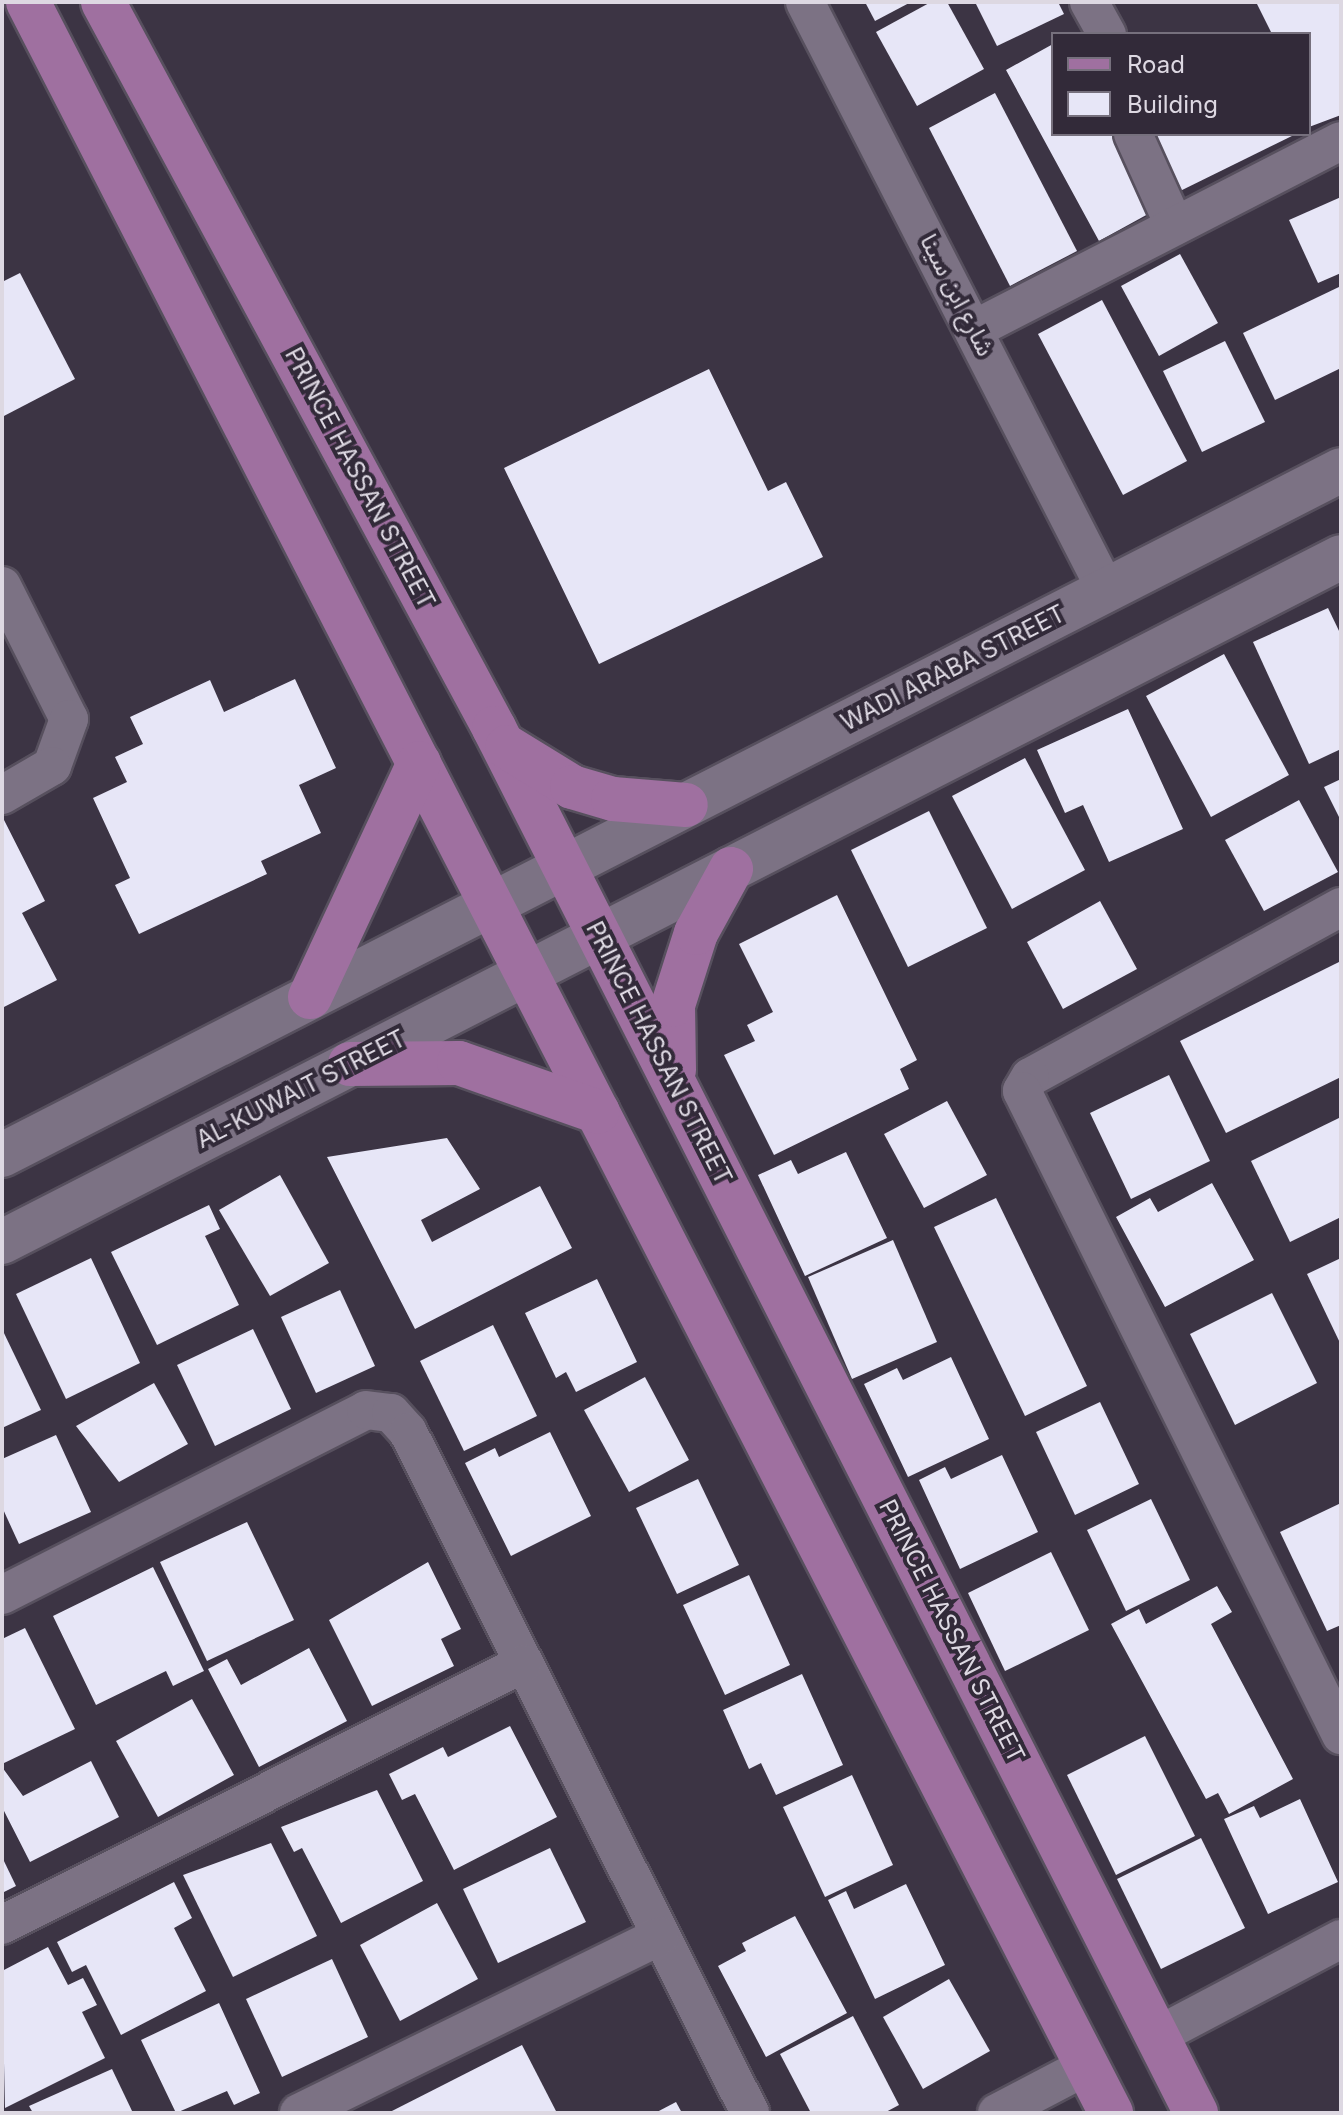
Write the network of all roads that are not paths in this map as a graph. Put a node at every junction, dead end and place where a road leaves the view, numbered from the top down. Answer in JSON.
{"nodes":[{"id":1,"x":28,"y":2,"type":"edge"},
{"id":2,"x":103,"y":2,"type":"edge"},
{"id":3,"x":805,"y":2,"type":"edge"},
{"id":4,"x":1089,"y":2,"type":"edge"},
{"id":5,"x":1106,"y":32,"type":"edge"},
{"id":6,"x":1134,"y":136,"type":"edge"},
{"id":7,"x":1341,"y":141,"type":"edge"},
{"id":8,"x":1174,"y":225,"type":"junction"},
{"id":9,"x":975,"y":329,"type":"junction"},
{"id":10,"x":1341,"y":470,"type":"edge"},
{"id":11,"x":1341,"y":557,"type":"edge"},
{"id":12,"x":2,"y":586,"type":"edge"},
{"id":13,"x":1106,"y":590,"type":"junction"},
{"id":14,"x":494,"y":728,"type":"junction"},
{"id":15,"x":419,"y":763,"type":"junction"},
{"id":16,"x":2,"y":795,"type":"edge"},
{"id":17,"x":686,"y":805,"type":"junction"},
{"id":18,"x":565,"y":866,"type":"junction"},
{"id":19,"x":731,"y":869,"type":"junction"},
{"id":20,"x":491,"y":905,"type":"junction"},
{"id":21,"x":1341,"y":907,"type":"edge"},
{"id":22,"x":600,"y":936,"type":"junction"},
{"id":23,"x":527,"y":974,"type":"junction"},
{"id":24,"x":310,"y":997,"type":"junction"},
{"id":25,"x":350,"y":1064,"type":"junction"},
{"id":26,"x":675,"y":1085,"type":"junction"},
{"id":27,"x":598,"y":1112,"type":"junction"},
{"id":28,"x":2,"y":1155,"type":"edge"},
{"id":29,"x":2,"y":1242,"type":"edge"},
{"id":30,"x":2,"y":1595,"type":"edge"},
{"id":31,"x":522,"y":1664,"type":"junction"},
{"id":32,"x":1341,"y":1735,"type":"edge"},
{"id":33,"x":2,"y":1925,"type":"edge"},
{"id":34,"x":660,"y":1936,"type":"junction"},
{"id":35,"x":1341,"y":1939,"type":"edge"},
{"id":36,"x":1157,"y":2036,"type":"junction"},
{"id":37,"x":1087,"y":2066,"type":"junction"},
{"id":38,"x":299,"y":2113,"type":"edge"},
{"id":39,"x":750,"y":2113,"type":"edge"},
{"id":40,"x":997,"y":2113,"type":"edge"},
{"id":41,"x":1111,"y":2113,"type":"edge"},
{"id":42,"x":1196,"y":2113,"type":"edge"}],
"edges":[{"from":1,"to":15,"type":"main road"},
{"from":2,"to":14,"type":"main road","name":"PRINCE HASSAN STREET"},
{"from":3,"to":9,"type":"street","name":"شارع ابن سينا"},
{"from":4,"to":5,"type":"street"},
{"from":6,"to":8,"type":"street"},
{"from":7,"to":8,"type":"street"},
{"from":8,"to":9,"type":"street"},
{"from":9,"to":13,"type":"street","name":"شارع ابن سينا"},
{"from":10,"to":13,"type":"main road","name":"WADI ARABA STREET"},
{"from":11,"to":19,"type":"main road"},
{"from":12,"to":16,"type":"street"},
{"from":13,"to":17,"type":"main road","name":"WADI ARABA STREET"},
{"from":14,"to":17,"type":"main road"},
{"from":14,"to":18,"type":"main road","name":"PRINCE HASSAN STREET"},
{"from":15,"to":20,"type":"main road"},
{"from":15,"to":24,"type":"main road"},
{"from":17,"to":18,"type":"main road","name":"WADI ARABA STREET"},
{"from":18,"to":20,"type":"main road"},
{"from":18,"to":22,"type":"main road","name":"PRINCE HASSAN STREET"},
{"from":19,"to":22,"type":"main road"},
{"from":19,"to":26,"type":"main road"},
{"from":20,"to":23,"type":"main road"},
{"from":20,"to":24,"type":"main road"},
{"from":21,"to":32,"type":"street"},
{"from":22,"to":23,"type":"main road","name":"AL-KUWAIT STREET"},
{"from":22,"to":26,"type":"main road","name":"PRINCE HASSAN STREET"},
{"from":23,"to":25,"type":"main road","name":"AL-KUWAIT STREET"},
{"from":23,"to":27,"type":"main road"},
{"from":24,"to":28,"type":"main road"},
{"from":25,"to":27,"type":"main road"},
{"from":25,"to":29,"type":"main road","name":"AL-KUWAIT STREET"},
{"from":26,"to":36,"type":"main road","name":"PRINCE HASSAN STREET"},
{"from":27,"to":37,"type":"main road"},
{"from":30,"to":31,"type":"street"},
{"from":31,"to":33,"type":"street"},
{"from":31,"to":34,"type":"street"},
{"from":34,"to":38,"type":"street"},
{"from":34,"to":39,"type":"street"},
{"from":35,"to":36,"type":"street"},
{"from":36,"to":42,"type":"main road","name":"PRINCE HASSAN STREET"},
{"from":37,"to":40,"type":"street"},
{"from":37,"to":41,"type":"main road"}]}
